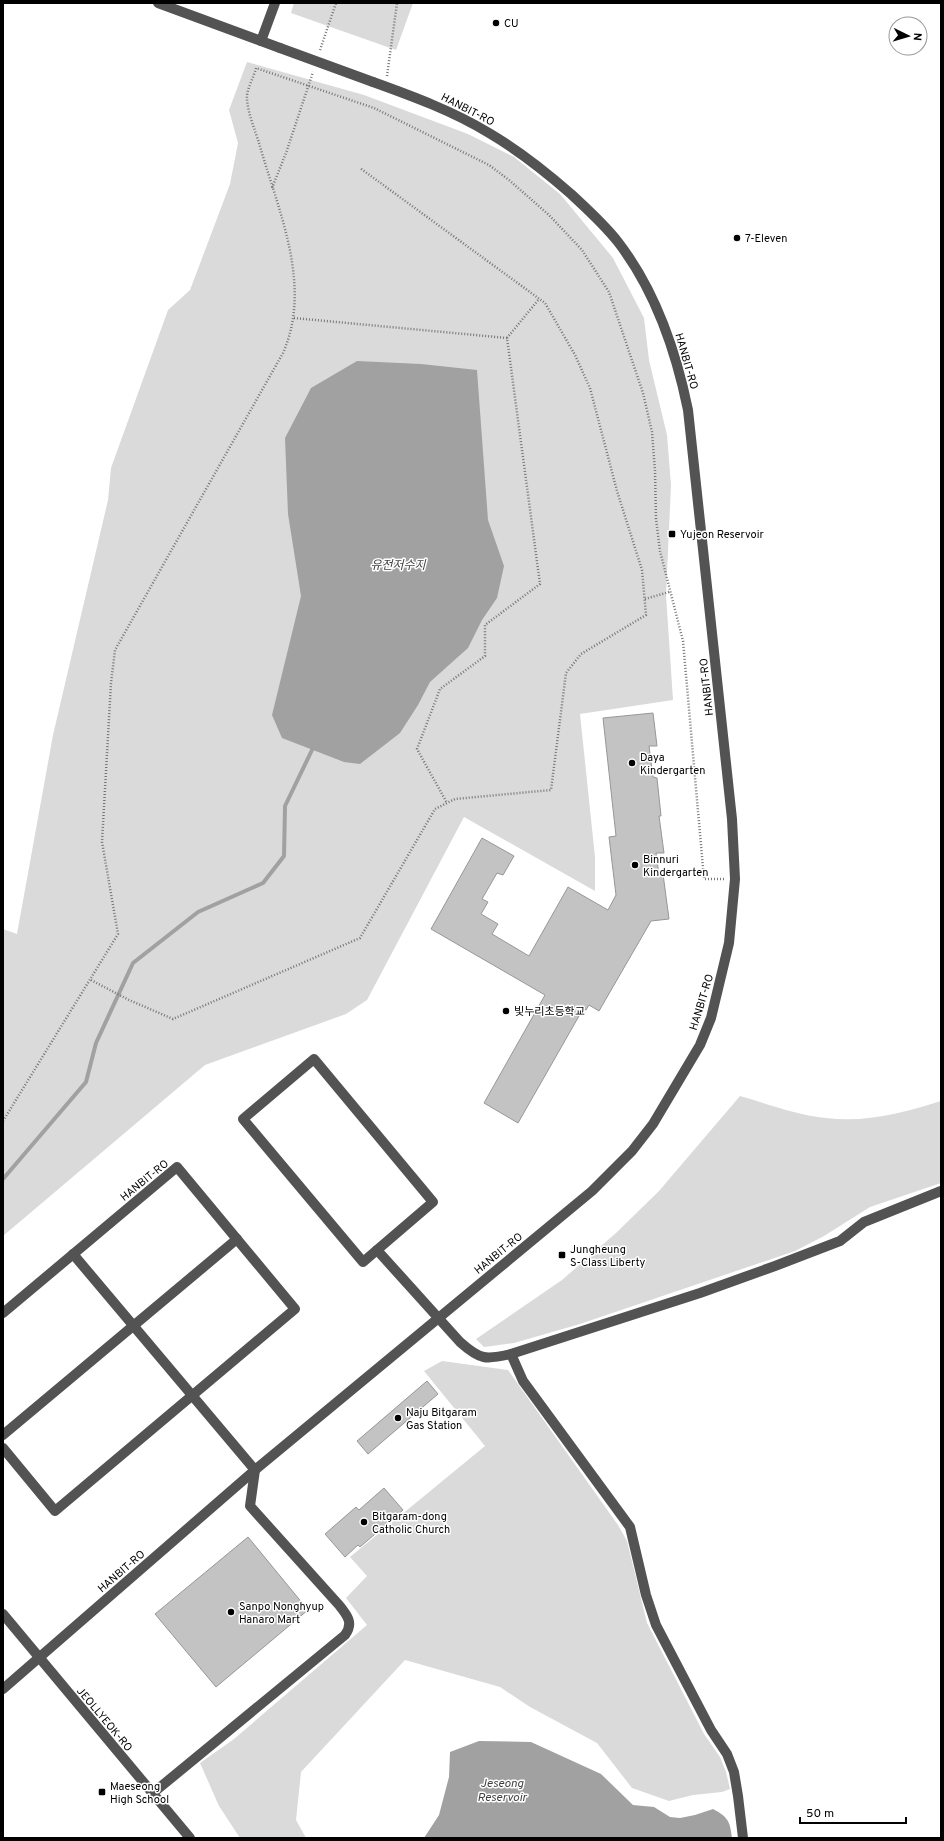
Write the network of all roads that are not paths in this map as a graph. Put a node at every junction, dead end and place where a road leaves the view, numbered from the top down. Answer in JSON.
{"nodes":[{"id":1,"x":158,"y":3,"type":"edge"},
{"id":2,"x":275,"y":3,"type":"edge"},
{"id":3,"x":261,"y":41,"type":"junction"},
{"id":4,"x":941,"y":1191,"type":"edge"},
{"id":5,"x":237,"y":1239,"type":"junction"},
{"id":6,"x":377,"y":1250,"type":"junction"},
{"id":7,"x":73,"y":1254,"type":"junction"},
{"id":8,"x":3,"y":1313,"type":"edge"},
{"id":9,"x":438,"y":1318,"type":"junction"},
{"id":10,"x":134,"y":1325,"type":"junction"},
{"id":11,"x":511,"y":1354,"type":"junction"},
{"id":12,"x":192,"y":1395,"type":"junction"},
{"id":13,"x":3,"y":1435,"type":"edge"},
{"id":14,"x":3,"y":1448,"type":"edge"},
{"id":15,"x":255,"y":1470,"type":"junction"},
{"id":16,"x":3,"y":1614,"type":"edge"},
{"id":17,"x":39,"y":1659,"type":"junction"},
{"id":18,"x":3,"y":1689,"type":"edge"},
{"id":19,"x":153,"y":1793,"type":"junction"},
{"id":20,"x":190,"y":1838,"type":"edge"},
{"id":21,"x":743,"y":1838,"type":"edge"}],
"edges":[{"from":1,"to":3,"type":"street","name":"HANBIT-RO"},
{"from":2,"to":3,"type":"street"},
{"from":3,"to":9,"type":"street","name":"HANBIT-RO","bridge":true},
{"from":4,"to":11,"type":"street"},
{"from":5,"to":7,"type":"street","name":"HANBIT-RO"},
{"from":5,"to":10,"type":"street"},
{"from":5,"to":12,"type":"street","name":"HANBIT-RO"},
{"from":6,"to":6,"type":"street"},
{"from":6,"to":9,"type":"street"},
{"from":7,"to":8,"type":"street","name":"HANBIT-RO"},
{"from":7,"to":10,"type":"street"},
{"from":9,"to":11,"type":"street"},
{"from":9,"to":15,"type":"street","name":"HANBIT-RO"},
{"from":10,"to":12,"type":"street"},
{"from":10,"to":13,"type":"street"},
{"from":11,"to":21,"type":"street"},
{"from":12,"to":14,"type":"street","name":"HANBIT-RO"},
{"from":12,"to":15,"type":"street"},
{"from":15,"to":17,"type":"street","name":"HANBIT-RO"},
{"from":15,"to":19,"type":"street"},
{"from":16,"to":17,"type":"street","name":"JEOLLYEOK-RO"},
{"from":17,"to":18,"type":"street","name":"HANBIT-RO"},
{"from":17,"to":19,"type":"street","name":"JEOLLYEOK-RO"},
{"from":19,"to":20,"type":"street","name":"JEOLLYEOK-RO"}]}
